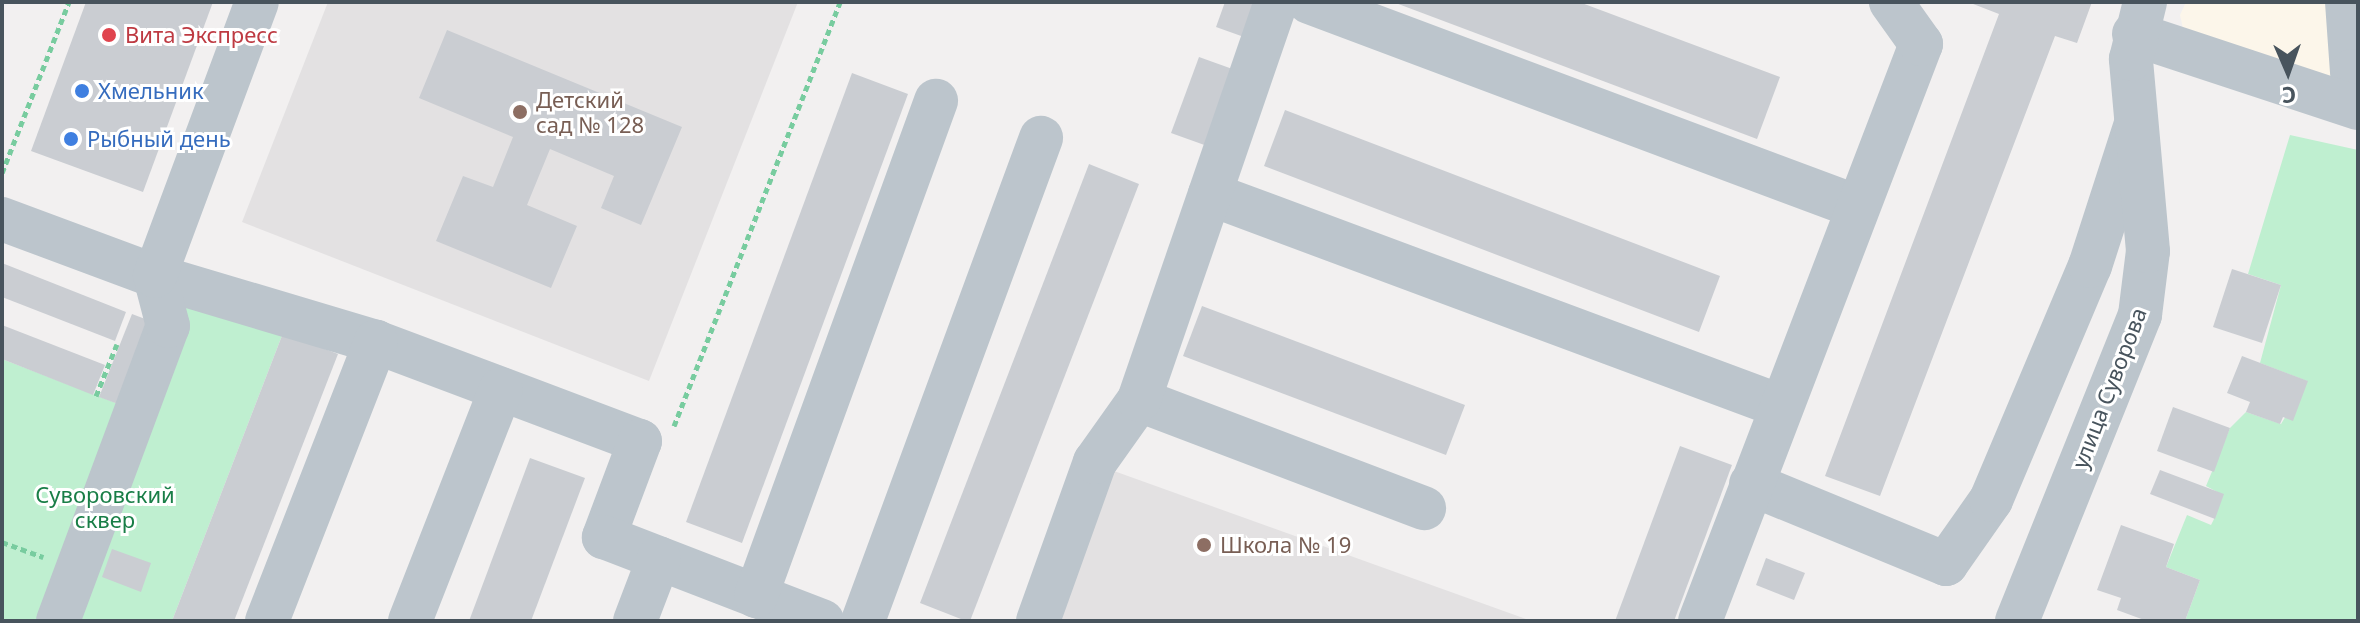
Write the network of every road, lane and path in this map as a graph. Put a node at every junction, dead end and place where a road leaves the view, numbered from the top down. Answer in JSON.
{"nodes":[{"id":1,"x":69,"y":2,"type":"edge"},
{"id":2,"x":257,"y":2,"type":"edge"},
{"id":3,"x":840,"y":2,"type":"edge"},
{"id":4,"x":1276,"y":2,"type":"edge"},
{"id":5,"x":1309,"y":2,"type":"edge"},
{"id":6,"x":1891,"y":2,"type":"edge"},
{"id":7,"x":2347,"y":2,"type":"edge"},
{"id":8,"x":2140,"y":18,"type":"edge"},
{"id":9,"x":2358,"y":86,"type":"edge"},
{"id":10,"x":936,"y":101,"type":"dead end"},
{"id":11,"x":2358,"y":108,"type":"edge"},
{"id":12,"x":2136,"y":124,"type":"junction"},
{"id":13,"x":1041,"y":138,"type":"dead end"},
{"id":14,"x":2,"y":173,"type":"edge"},
{"id":15,"x":1210,"y":194,"type":"junction"},
{"id":16,"x":1857,"y":207,"type":"junction"},
{"id":17,"x":2,"y":219,"type":"edge"},
{"id":18,"x":155,"y":276,"type":"junction"},
{"id":19,"x":376,"y":342,"type":"junction"},
{"id":20,"x":112,"y":355,"type":"dead end"},
{"id":21,"x":501,"y":389,"type":"junction"},
{"id":22,"x":96,"y":396,"type":"dead end"},
{"id":23,"x":1139,"y":400,"type":"junction"},
{"id":24,"x":1780,"y":406,"type":"junction"},
{"id":25,"x":673,"y":428,"type":"dead end"},
{"id":26,"x":1751,"y":484,"type":"junction"},
{"id":27,"x":1424,"y":508,"type":"dead end"},
{"id":28,"x":659,"y":558,"type":"junction"},
{"id":29,"x":756,"y":596,"type":"junction"},
{"id":30,"x":58,"y":621,"type":"edge"},
{"id":31,"x":267,"y":621,"type":"edge"},
{"id":32,"x":410,"y":621,"type":"edge"},
{"id":33,"x":635,"y":621,"type":"edge"},
{"id":34,"x":822,"y":621,"type":"edge"},
{"id":35,"x":863,"y":621,"type":"edge"},
{"id":36,"x":1038,"y":621,"type":"edge"},
{"id":37,"x":1700,"y":621,"type":"edge"},
{"id":38,"x":2017,"y":621,"type":"edge"}],
"edges":[{"from":1,"to":14,"type":"path"},
{"from":2,"to":18,"type":"street"},
{"from":3,"to":25,"type":"path"},
{"from":4,"to":15,"type":"street"},
{"from":5,"to":16,"type":"street"},
{"from":6,"to":16,"type":"street"},
{"from":7,"to":9,"type":"street"},
{"from":8,"to":11,"type":"street"},
{"from":8,"to":12,"type":"street","name":"улица Суворова"},
{"from":10,"to":29,"type":"street"},
{"from":12,"to":26,"type":"street"},
{"from":12,"to":38,"type":"street","name":"улица Суворова"},
{"from":13,"to":35,"type":"street"},
{"from":15,"to":23,"type":"street"},
{"from":15,"to":24,"type":"street"},
{"from":16,"to":24,"type":"street"},
{"from":17,"to":18,"type":"street"},
{"from":18,"to":19,"type":"street"},
{"from":18,"to":30,"type":"street"},
{"from":19,"to":21,"type":"street"},
{"from":19,"to":31,"type":"street"},
{"from":20,"to":22,"type":"path"},
{"from":21,"to":28,"type":"street"},
{"from":21,"to":32,"type":"street"},
{"from":23,"to":27,"type":"street"},
{"from":23,"to":36,"type":"street"},
{"from":24,"to":26,"type":"street"},
{"from":26,"to":37,"type":"street"},
{"from":28,"to":29,"type":"street"},
{"from":28,"to":33,"type":"street"},
{"from":29,"to":34,"type":"street"}]}
